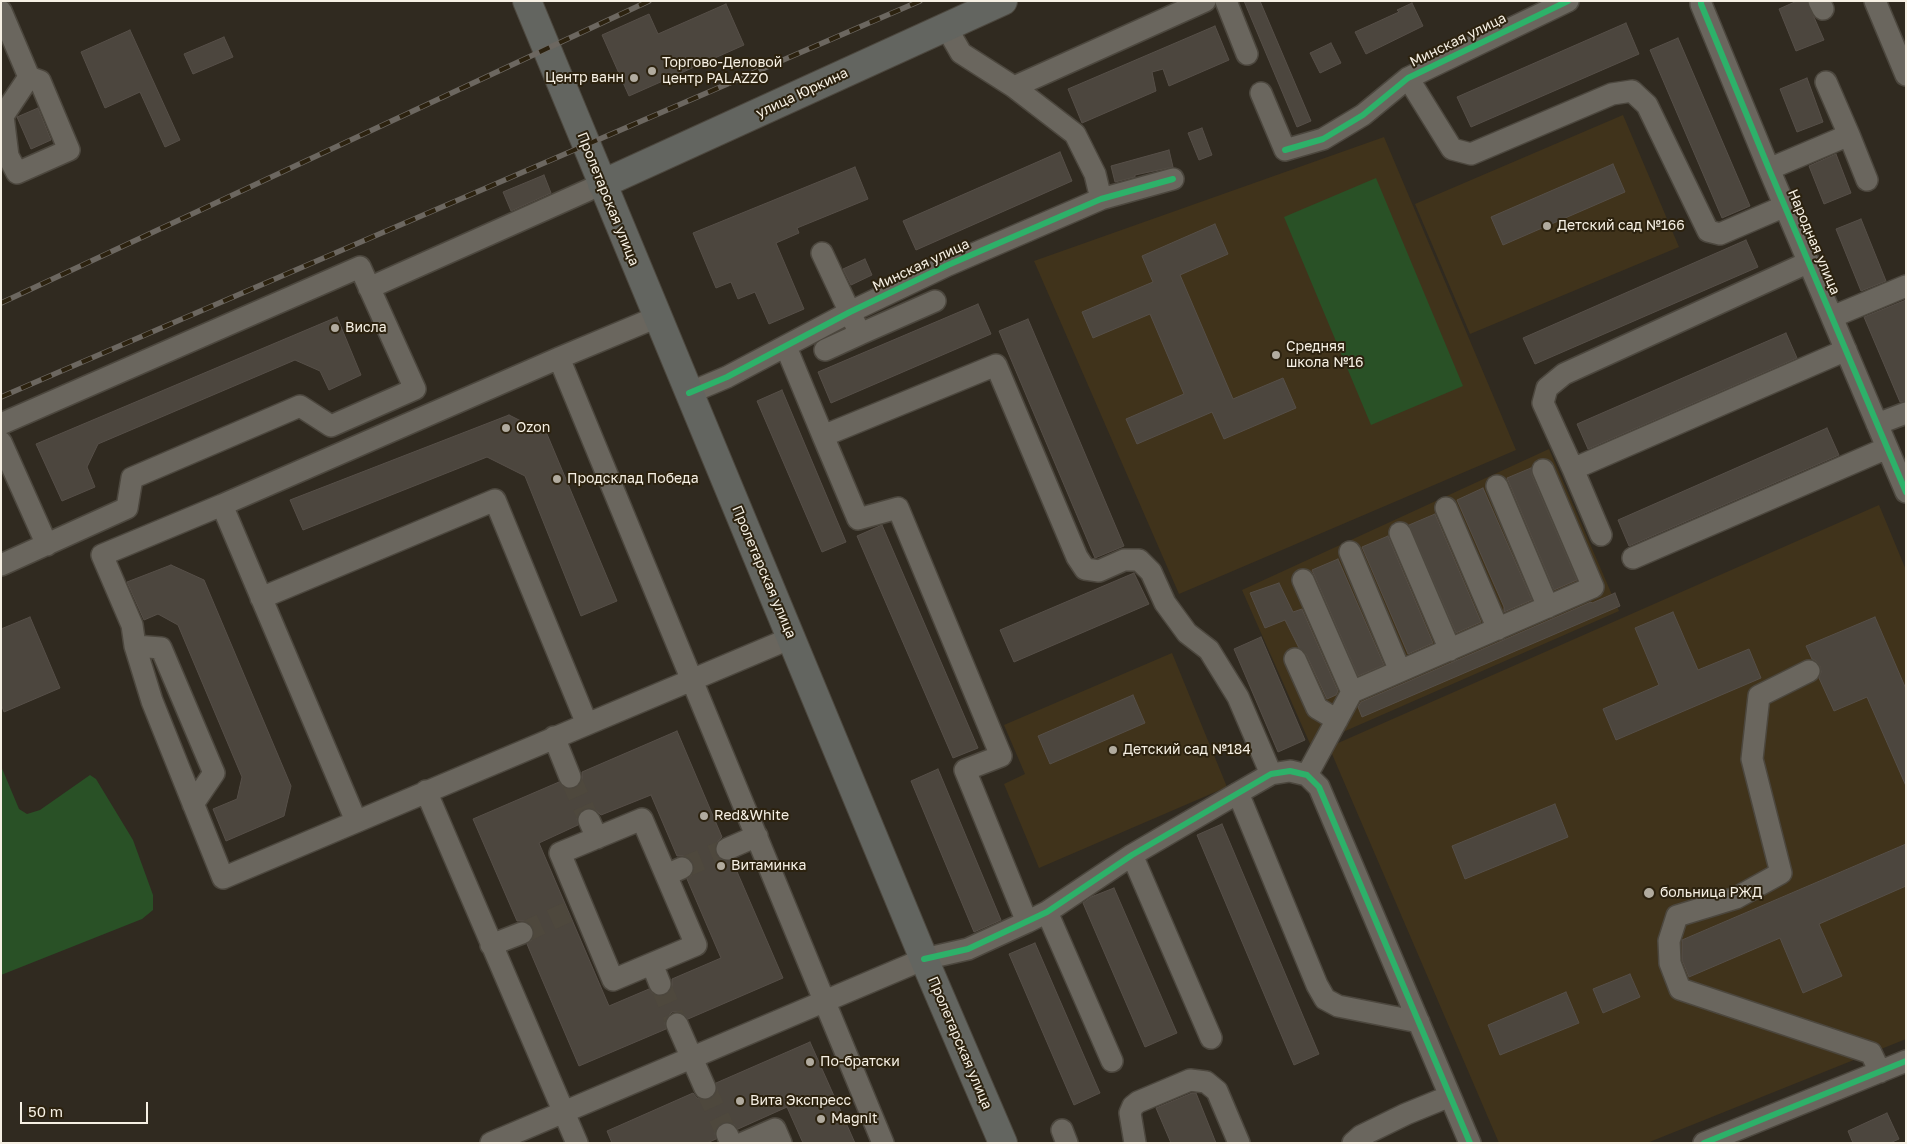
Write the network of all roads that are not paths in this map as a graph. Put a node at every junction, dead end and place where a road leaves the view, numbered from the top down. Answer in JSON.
{"nodes":[{"id":1,"x":527,"y":1,"type":"edge"},
{"id":2,"x":1004,"y":1,"type":"edge"},
{"id":3,"x":1205,"y":1,"type":"edge"},
{"id":4,"x":1226,"y":1,"type":"edge"},
{"id":5,"x":1568,"y":1,"type":"edge"},
{"id":6,"x":1701,"y":1,"type":"edge"},
{"id":7,"x":1875,"y":1,"type":"edge"},
{"id":8,"x":1,"y":11,"type":"edge"},
{"id":9,"x":946,"y":27,"type":"junction"},
{"id":10,"x":1247,"y":54,"type":"dead end"},
{"id":11,"x":1906,"y":75,"type":"edge"},
{"id":12,"x":29,"y":76,"type":"dead end"},
{"id":13,"x":1408,"y":78,"type":"junction"},
{"id":14,"x":1826,"y":82,"type":"dead end"},
{"id":15,"x":1014,"y":87,"type":"junction"},
{"id":16,"x":1261,"y":93,"type":"dead end"},
{"id":17,"x":1849,"y":135,"type":"junction"},
{"id":18,"x":1769,"y":169,"type":"junction"},
{"id":19,"x":1173,"y":179,"type":"dead end"},
{"id":20,"x":1867,"y":180,"type":"dead end"},
{"id":21,"x":602,"y":184,"type":"junction"},
{"id":22,"x":1101,"y":199,"type":"junction"},
{"id":23,"x":1785,"y":206,"type":"junction"},
{"id":24,"x":822,"y":253,"type":"dead end"},
{"id":25,"x":1809,"y":262,"type":"junction"},
{"id":26,"x":1906,"y":286,"type":"edge"},
{"id":27,"x":369,"y":288,"type":"junction"},
{"id":28,"x":935,"y":301,"type":"dead end"},
{"id":29,"x":850,"y":312,"type":"junction"},
{"id":30,"x":657,"y":317,"type":"junction"},
{"id":31,"x":1832,"y":318,"type":"junction"},
{"id":32,"x":860,"y":334,"type":"junction"},
{"id":33,"x":786,"y":347,"type":"junction"},
{"id":34,"x":825,"y":350,"type":"dead end"},
{"id":35,"x":1846,"y":350,"type":"junction"},
{"id":36,"x":559,"y":358,"type":"junction"},
{"id":37,"x":688,"y":394,"type":"junction"},
{"id":38,"x":1906,"y":413,"type":"edge"},
{"id":39,"x":1,"y":424,"type":"edge"},
{"id":40,"x":1877,"y":424,"type":"junction"},
{"id":41,"x":822,"y":436,"type":"junction"},
{"id":42,"x":1,"y":442,"type":"edge"},
{"id":43,"x":1887,"y":448,"type":"junction"},
{"id":44,"x":1574,"y":469,"type":"junction"},
{"id":45,"x":1543,"y":470,"type":"dead end"},
{"id":46,"x":1496,"y":486,"type":"dead end"},
{"id":47,"x":1906,"y":492,"type":"edge"},
{"id":48,"x":222,"y":505,"type":"junction"},
{"id":49,"x":1446,"y":508,"type":"dead end"},
{"id":50,"x":1400,"y":533,"type":"dead end"},
{"id":51,"x":1601,"y":535,"type":"dead end"},
{"id":52,"x":46,"y":545,"type":"junction"},
{"id":53,"x":1350,"y":552,"type":"dead end"},
{"id":54,"x":1633,"y":558,"type":"dead end"},
{"id":55,"x":1,"y":565,"type":"edge"},
{"id":56,"x":1303,"y":580,"type":"dead end"},
{"id":57,"x":261,"y":598,"type":"junction"},
{"id":58,"x":1548,"y":607,"type":"junction"},
{"id":59,"x":1498,"y":629,"type":"junction"},
{"id":60,"x":791,"y":638,"type":"junction"},
{"id":61,"x":135,"y":646,"type":"junction"},
{"id":62,"x":1450,"y":650,"type":"junction"},
{"id":63,"x":1296,"y":659,"type":"dead end"},
{"id":64,"x":1400,"y":671,"type":"junction"},
{"id":65,"x":1809,"y":671,"type":"dead end"},
{"id":66,"x":693,"y":679,"type":"junction"},
{"id":67,"x":1352,"y":692,"type":"junction"},
{"id":68,"x":1337,"y":720,"type":"junction"},
{"id":69,"x":587,"y":724,"type":"junction"},
{"id":70,"x":554,"y":737,"type":"junction"},
{"id":71,"x":1272,"y":774,"type":"junction"},
{"id":72,"x":1307,"y":774,"type":"junction"},
{"id":73,"x":570,"y":778,"type":"tunnel mouth"},
{"id":74,"x":426,"y":791,"type":"junction"},
{"id":75,"x":1238,"y":793,"type":"junction"},
{"id":76,"x":193,"y":804,"type":"junction"},
{"id":77,"x":356,"y":821,"type":"junction"},
{"id":78,"x":757,"y":836,"type":"junction"},
{"id":79,"x":727,"y":849,"type":"tunnel mouth"},
{"id":80,"x":1132,"y":855,"type":"junction"},
{"id":81,"x":1047,"y":912,"type":"junction"},
{"id":82,"x":1027,"y":922,"type":"junction"},
{"id":83,"x":522,"y":932,"type":"tunnel mouth"},
{"id":84,"x":491,"y":945,"type":"junction"},
{"id":85,"x":924,"y":959,"type":"junction"},
{"id":86,"x":652,"y":964,"type":"junction"},
{"id":87,"x":660,"y":984,"type":"tunnel mouth"},
{"id":88,"x":826,"y":1000,"type":"junction"},
{"id":89,"x":1419,"y":1022,"type":"junction"},
{"id":90,"x":678,"y":1024,"type":"tunnel mouth"},
{"id":91,"x":1211,"y":1038,"type":"dead end"},
{"id":92,"x":692,"y":1056,"type":"junction"},
{"id":93,"x":1112,"y":1061,"type":"dead end"},
{"id":94,"x":1906,"y":1061,"type":"edge"},
{"id":95,"x":1880,"y":1072,"type":"junction"},
{"id":96,"x":705,"y":1088,"type":"tunnel mouth"},
{"id":97,"x":1450,"y":1096,"type":"junction"},
{"id":98,"x":563,"y":1111,"type":"junction"},
{"id":99,"x":1742,"y":1135,"type":"edge"},
{"id":100,"x":734,"y":1140,"type":"edge"},
{"id":101,"x":878,"y":1141,"type":"edge"},
{"id":102,"x":1361,"y":1141,"type":"edge"},
{"id":103,"x":491,"y":1143,"type":"edge"},
{"id":104,"x":577,"y":1143,"type":"edge"},
{"id":105,"x":781,"y":1143,"type":"edge"},
{"id":106,"x":1002,"y":1143,"type":"edge"},
{"id":107,"x":1135,"y":1143,"type":"edge"},
{"id":108,"x":1239,"y":1143,"type":"edge"},
{"id":109,"x":1470,"y":1143,"type":"edge"},
{"id":110,"x":1704,"y":1143,"type":"edge"}],
"edges":[{"from":1,"to":21,"type":"main road","name":"Пролетарская улица"},
{"from":2,"to":9,"type":"main road","name":"улица Юркина"},
{"from":3,"to":15,"type":"street"},
{"from":4,"to":10,"type":"street"},
{"from":5,"to":13,"type":"street","name":"Минская улица"},
{"from":6,"to":18,"type":"street","name":"Народная улица"},
{"from":7,"to":11,"type":"street"},
{"from":8,"to":12,"type":"street"},
{"from":9,"to":15,"type":"street"},
{"from":9,"to":21,"type":"main road","name":"улица Юркина"},
{"from":13,"to":16,"type":"street","name":"Минская улица"},
{"from":13,"to":23,"type":"street"},
{"from":14,"to":17,"type":"street"},
{"from":15,"to":22,"type":"street"},
{"from":17,"to":18,"type":"street"},
{"from":17,"to":20,"type":"street"},
{"from":18,"to":23,"type":"street","name":"Народная улица"},
{"from":19,"to":22,"type":"street","name":"Минская улица"},
{"from":21,"to":27,"type":"street"},
{"from":21,"to":30,"type":"main road","name":"Пролетарская улица"},
{"from":22,"to":29,"type":"street","name":"Минская улица"},
{"from":23,"to":25,"type":"street","name":"Народная улица"},
{"from":24,"to":29,"type":"street"},
{"from":25,"to":31,"type":"street","name":"Народная улица"},
{"from":25,"to":44,"type":"street"},
{"from":26,"to":31,"type":"street"},
{"from":27,"to":39,"type":"street"},
{"from":27,"to":52,"type":"street"},
{"from":28,"to":32,"type":"street"},
{"from":29,"to":32,"type":"street"},
{"from":29,"to":33,"type":"street","name":"Минская улица"},
{"from":30,"to":36,"type":"street"},
{"from":30,"to":37,"type":"main road","name":"Пролетарская улица"},
{"from":31,"to":35,"type":"street","name":"Народная улица"},
{"from":32,"to":34,"type":"street"},
{"from":33,"to":37,"type":"street","name":"Минская улица"},
{"from":33,"to":41,"type":"street"},
{"from":35,"to":40,"type":"street","name":"Народная улица"},
{"from":35,"to":44,"type":"street"},
{"from":36,"to":48,"type":"street"},
{"from":36,"to":66,"type":"street"},
{"from":37,"to":60,"type":"main road","name":"Пролетарская улица"},
{"from":38,"to":40,"type":"street"},
{"from":40,"to":43,"type":"street","name":"Народная улица"},
{"from":41,"to":71,"type":"street"},
{"from":41,"to":82,"type":"street"},
{"from":42,"to":52,"type":"street"},
{"from":43,"to":47,"type":"street","name":"Народная улица"},
{"from":43,"to":54,"type":"street"},
{"from":44,"to":51,"type":"street"},
{"from":45,"to":58,"type":"street"},
{"from":46,"to":58,"type":"street"},
{"from":48,"to":57,"type":"street"},
{"from":48,"to":61,"type":"street"},
{"from":49,"to":59,"type":"street"},
{"from":50,"to":62,"type":"street"},
{"from":52,"to":55,"type":"street"},
{"from":53,"to":64,"type":"street"},
{"from":56,"to":67,"type":"street"},
{"from":57,"to":69,"type":"street"},
{"from":57,"to":77,"type":"street"},
{"from":58,"to":59,"type":"street"},
{"from":59,"to":62,"type":"street"},
{"from":60,"to":66,"type":"street"},
{"from":60,"to":85,"type":"main road","name":"Пролетарская улица"},
{"from":61,"to":76,"type":"street"},
{"from":61,"to":76,"type":"street"},
{"from":62,"to":64,"type":"street"},
{"from":63,"to":68,"type":"street"},
{"from":64,"to":67,"type":"street"},
{"from":65,"to":95,"type":"street"},
{"from":66,"to":69,"type":"street"},
{"from":66,"to":78,"type":"street"},
{"from":67,"to":68,"type":"street"},
{"from":68,"to":72,"type":"street"},
{"from":69,"to":70,"type":"street"},
{"from":70,"to":73,"type":"street"},
{"from":70,"to":74,"type":"street"},
{"from":71,"to":72,"type":"street"},
{"from":71,"to":75,"type":"street"},
{"from":72,"to":89,"type":"street"},
{"from":74,"to":77,"type":"street"},
{"from":74,"to":84,"type":"street"},
{"from":75,"to":80,"type":"street"},
{"from":75,"to":89,"type":"street"},
{"from":76,"to":77,"type":"street"},
{"from":78,"to":79,"type":"street"},
{"from":78,"to":88,"type":"street"},
{"from":80,"to":81,"type":"street"},
{"from":80,"to":91,"type":"street"},
{"from":81,"to":82,"type":"street"},
{"from":81,"to":93,"type":"street"},
{"from":82,"to":85,"type":"street"},
{"from":83,"to":84,"type":"street"},
{"from":84,"to":98,"type":"street"},
{"from":85,"to":88,"type":"street"},
{"from":85,"to":106,"type":"main road","name":"Пролетарская улица"},
{"from":86,"to":86,"type":"street"},
{"from":86,"to":87,"type":"street"},
{"from":88,"to":92,"type":"street"},
{"from":88,"to":101,"type":"street"},
{"from":89,"to":97,"type":"street"},
{"from":90,"to":92,"type":"street"},
{"from":92,"to":96,"type":"street"},
{"from":92,"to":98,"type":"street"},
{"from":94,"to":95,"type":"street"},
{"from":95,"to":99,"type":"street"},
{"from":97,"to":102,"type":"street"},
{"from":97,"to":109,"type":"street"},
{"from":98,"to":103,"type":"street"},
{"from":98,"to":104,"type":"street"},
{"from":99,"to":110,"type":"street"},
{"from":100,"to":105,"type":"street"},
{"from":107,"to":108,"type":"street"}]}
